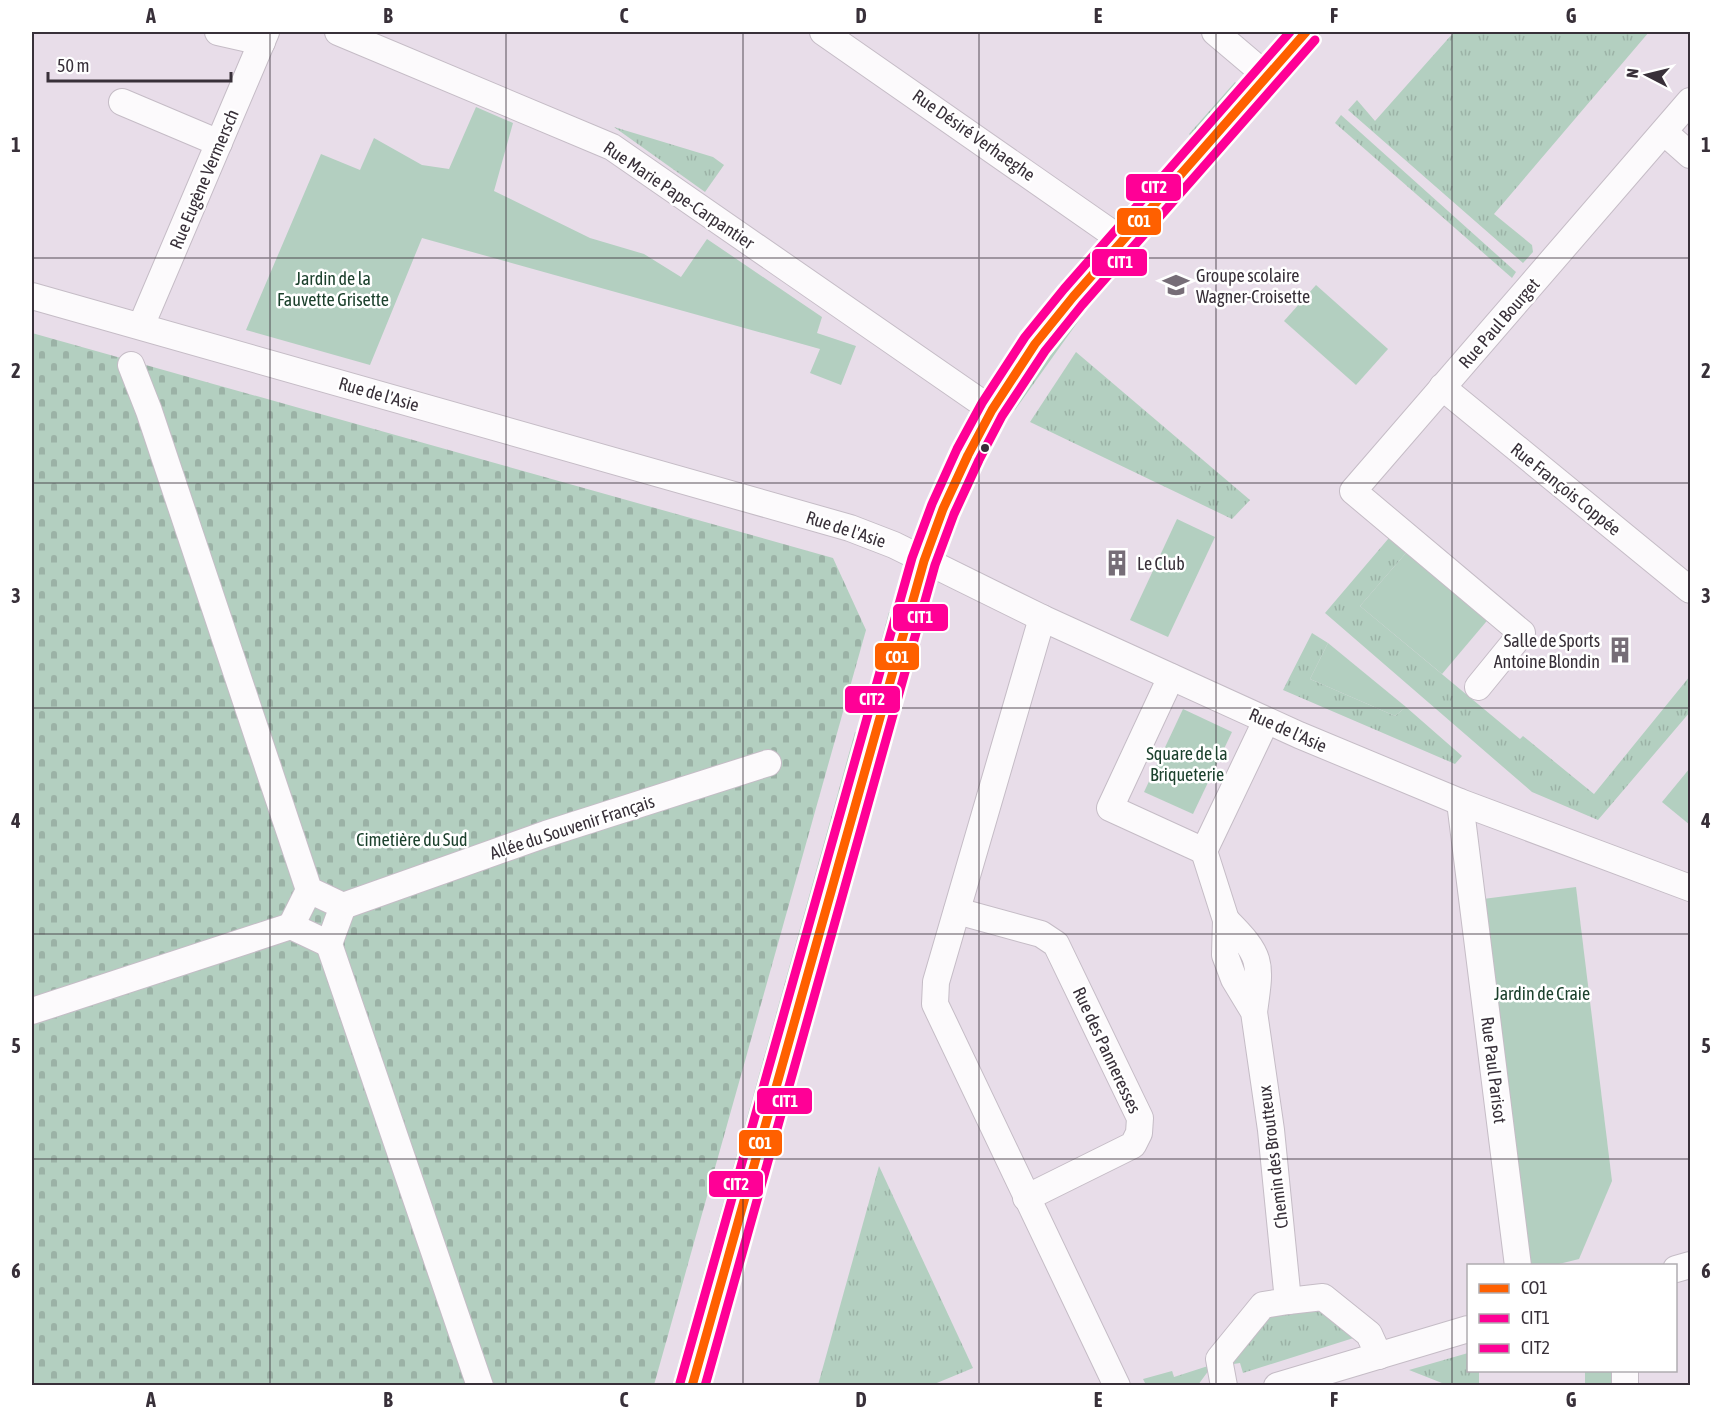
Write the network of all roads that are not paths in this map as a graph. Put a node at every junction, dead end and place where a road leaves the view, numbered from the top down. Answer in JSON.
{"nodes":[{"id":1,"x":218,"y":32,"type":"edge"},
{"id":2,"x":338,"y":32,"type":"edge"},
{"id":3,"x":1215,"y":32,"type":"edge"},
{"id":4,"x":1306,"y":32,"type":"edge"},
{"id":5,"x":829,"y":33,"type":"edge"},
{"id":6,"x":264,"y":37,"type":"edge"},
{"id":7,"x":1267,"y":76,"type":"junction"},
{"id":8,"x":1690,"y":101,"type":"edge"},
{"id":9,"x":122,"y":102,"type":"dead end"},
{"id":10,"x":1664,"y":132,"type":"junction"},
{"id":11,"x":219,"y":143,"type":"junction"},
{"id":12,"x":1690,"y":155,"type":"edge"},
{"id":13,"x":1123,"y":240,"type":"junction"},
{"id":14,"x":32,"y":296,"type":"edge"},
{"id":15,"x":141,"y":326,"type":"junction"},
{"id":16,"x":131,"y":365,"type":"dead end"},
{"id":17,"x":1442,"y":387,"type":"junction"},
{"id":18,"x":992,"y":410,"type":"junction"},
{"id":19,"x":924,"y":561,"type":"junction"},
{"id":20,"x":1690,"y":590,"type":"edge"},
{"id":21,"x":1042,"y":618,"type":"junction"},
{"id":22,"x":1171,"y":677,"type":"junction"},
{"id":23,"x":1478,"y":687,"type":"dead end"},
{"id":24,"x":1266,"y":721,"type":"junction"},
{"id":25,"x":768,"y":763,"type":"dead end"},
{"id":26,"x":1460,"y":802,"type":"junction"},
{"id":27,"x":1204,"y":851,"type":"junction"},
{"id":28,"x":1690,"y":888,"type":"edge"},
{"id":29,"x":309,"y":890,"type":"junction"},
{"id":30,"x":343,"y":906,"type":"junction"},
{"id":31,"x":957,"y":911,"type":"junction"},
{"id":32,"x":291,"y":926,"type":"junction"},
{"id":33,"x":329,"y":944,"type":"junction"},
{"id":34,"x":32,"y":1011,"type":"edge"},
{"id":35,"x":1026,"y":1198,"type":"junction"},
{"id":36,"x":1518,"y":1264,"type":"edge"},
{"id":37,"x":1288,"y":1301,"type":"junction"},
{"id":38,"x":1467,"y":1329,"type":"edge"},
{"id":39,"x":1379,"y":1356,"type":"junction"},
{"id":40,"x":480,"y":1386,"type":"edge"},
{"id":41,"x":692,"y":1386,"type":"edge"},
{"id":42,"x":1117,"y":1386,"type":"edge"},
{"id":43,"x":1224,"y":1386,"type":"edge"},
{"id":44,"x":1277,"y":1386,"type":"edge"}],
"edges":[{"from":1,"to":6,"type":"street"},
{"from":2,"to":18,"type":"street","name":"Rue Marie Pape-Carpantier"},
{"from":3,"to":7,"type":"street"},
{"from":4,"to":7,"type":"street"},
{"from":5,"to":13,"type":"street","name":"Rue Désiré Verhaeghe"},
{"from":6,"to":11,"type":"street","name":"Rue Eugène Vermersch"},
{"from":7,"to":13,"type":"street"},
{"from":8,"to":10,"type":"street","name":"Rue Paul Bourget"},
{"from":9,"to":11,"type":"street"},
{"from":10,"to":12,"type":"street"},
{"from":10,"to":17,"type":"street","name":"Rue Paul Bourget"},
{"from":11,"to":15,"type":"street","name":"Rue Eugène Vermersch"},
{"from":13,"to":18,"type":"street"},
{"from":14,"to":15,"type":"street","name":"Rue de l'Asie"},
{"from":15,"to":19,"type":"street","name":"Rue de l'Asie"},
{"from":16,"to":29,"type":"street"},
{"from":17,"to":20,"type":"street","name":"Rue François Coppée"},
{"from":17,"to":23,"type":"street","name":"Rue Paul Bourget"},
{"from":18,"to":19,"type":"street"},
{"from":19,"to":21,"type":"street","name":"Rue de l'Asie"},
{"from":19,"to":41,"type":"street"},
{"from":21,"to":22,"type":"street","name":"Rue de l'Asie"},
{"from":21,"to":31,"type":"street"},
{"from":22,"to":24,"type":"street","name":"Rue de l'Asie"},
{"from":22,"to":27,"type":"street"},
{"from":24,"to":26,"type":"street","name":"Rue de l'Asie"},
{"from":24,"to":27,"type":"street"},
{"from":25,"to":30,"type":"street","name":"Allée du Souvenir Français"},
{"from":26,"to":28,"type":"street","name":"Rue de l'Asie"},
{"from":26,"to":36,"type":"street","name":"Rue Paul Parisot"},
{"from":27,"to":37,"type":"street","name":"Chemin des Broutteux"},
{"from":29,"to":30,"type":"street"},
{"from":29,"to":32,"type":"street"},
{"from":30,"to":33,"type":"street"},
{"from":31,"to":35,"type":"street"},
{"from":31,"to":35,"type":"street","name":"Rue des Panneresses"},
{"from":32,"to":33,"type":"street"},
{"from":32,"to":34,"type":"street"},
{"from":33,"to":40,"type":"street"},
{"from":35,"to":42,"type":"street"},
{"from":37,"to":39,"type":"street"},
{"from":37,"to":43,"type":"street"},
{"from":38,"to":39,"type":"street"},
{"from":39,"to":44,"type":"street"}]}
